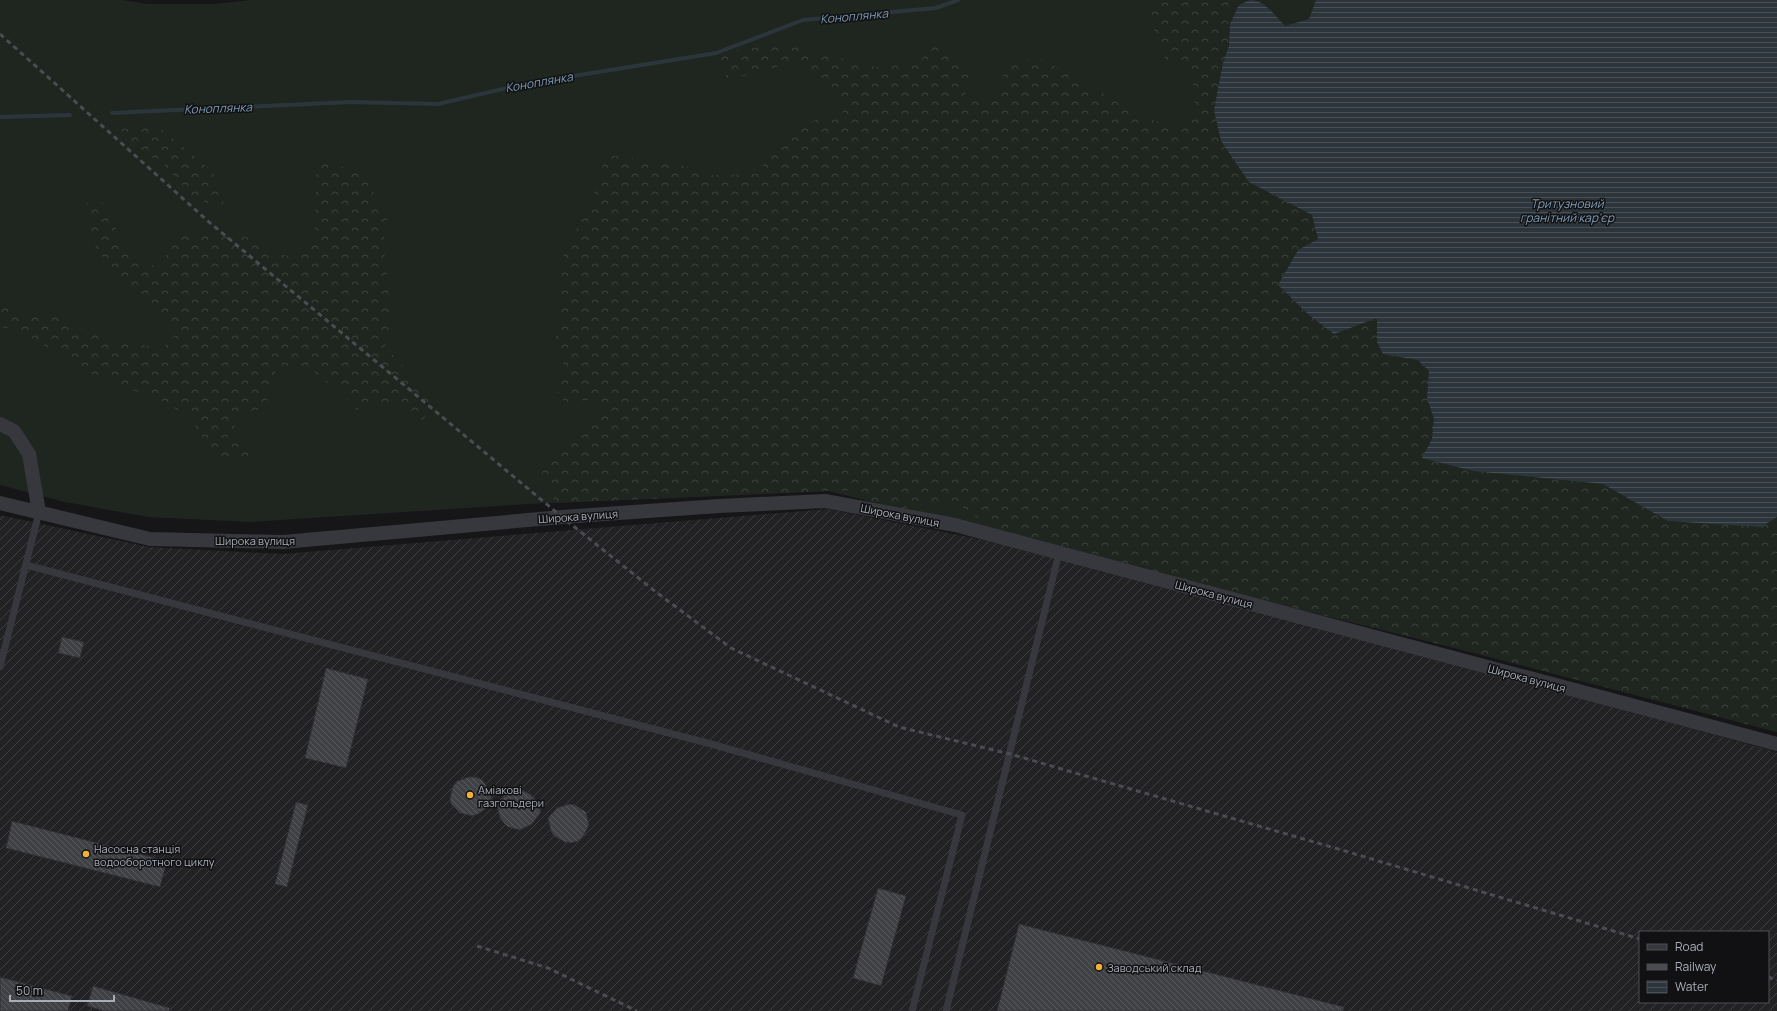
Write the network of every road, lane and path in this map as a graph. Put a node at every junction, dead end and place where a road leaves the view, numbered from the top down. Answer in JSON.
{"nodes":[{"id":1,"x":0,"y":424,"type":"edge"},
{"id":2,"x":0,"y":503,"type":"edge"},
{"id":3,"x":39,"y":512,"type":"junction"},
{"id":4,"x":1059,"y":553,"type":"junction"},
{"id":5,"x":26,"y":565,"type":"junction"},
{"id":6,"x":0,"y":667,"type":"edge"},
{"id":7,"x":1777,"y":744,"type":"edge"},
{"id":8,"x":912,"y":1011,"type":"edge"},
{"id":9,"x":946,"y":1011,"type":"edge"}],
"edges":[{"from":1,"to":3,"type":"street"},
{"from":2,"to":3,"type":"street","name":"Широка вулиця"},
{"from":3,"to":4,"type":"street","name":"Широка вулиця"},
{"from":3,"to":5,"type":"lane"},
{"from":4,"to":7,"type":"street","name":"Широка вулиця"},
{"from":4,"to":9,"type":"lane"},
{"from":5,"to":6,"type":"lane"},
{"from":5,"to":8,"type":"lane"}]}
